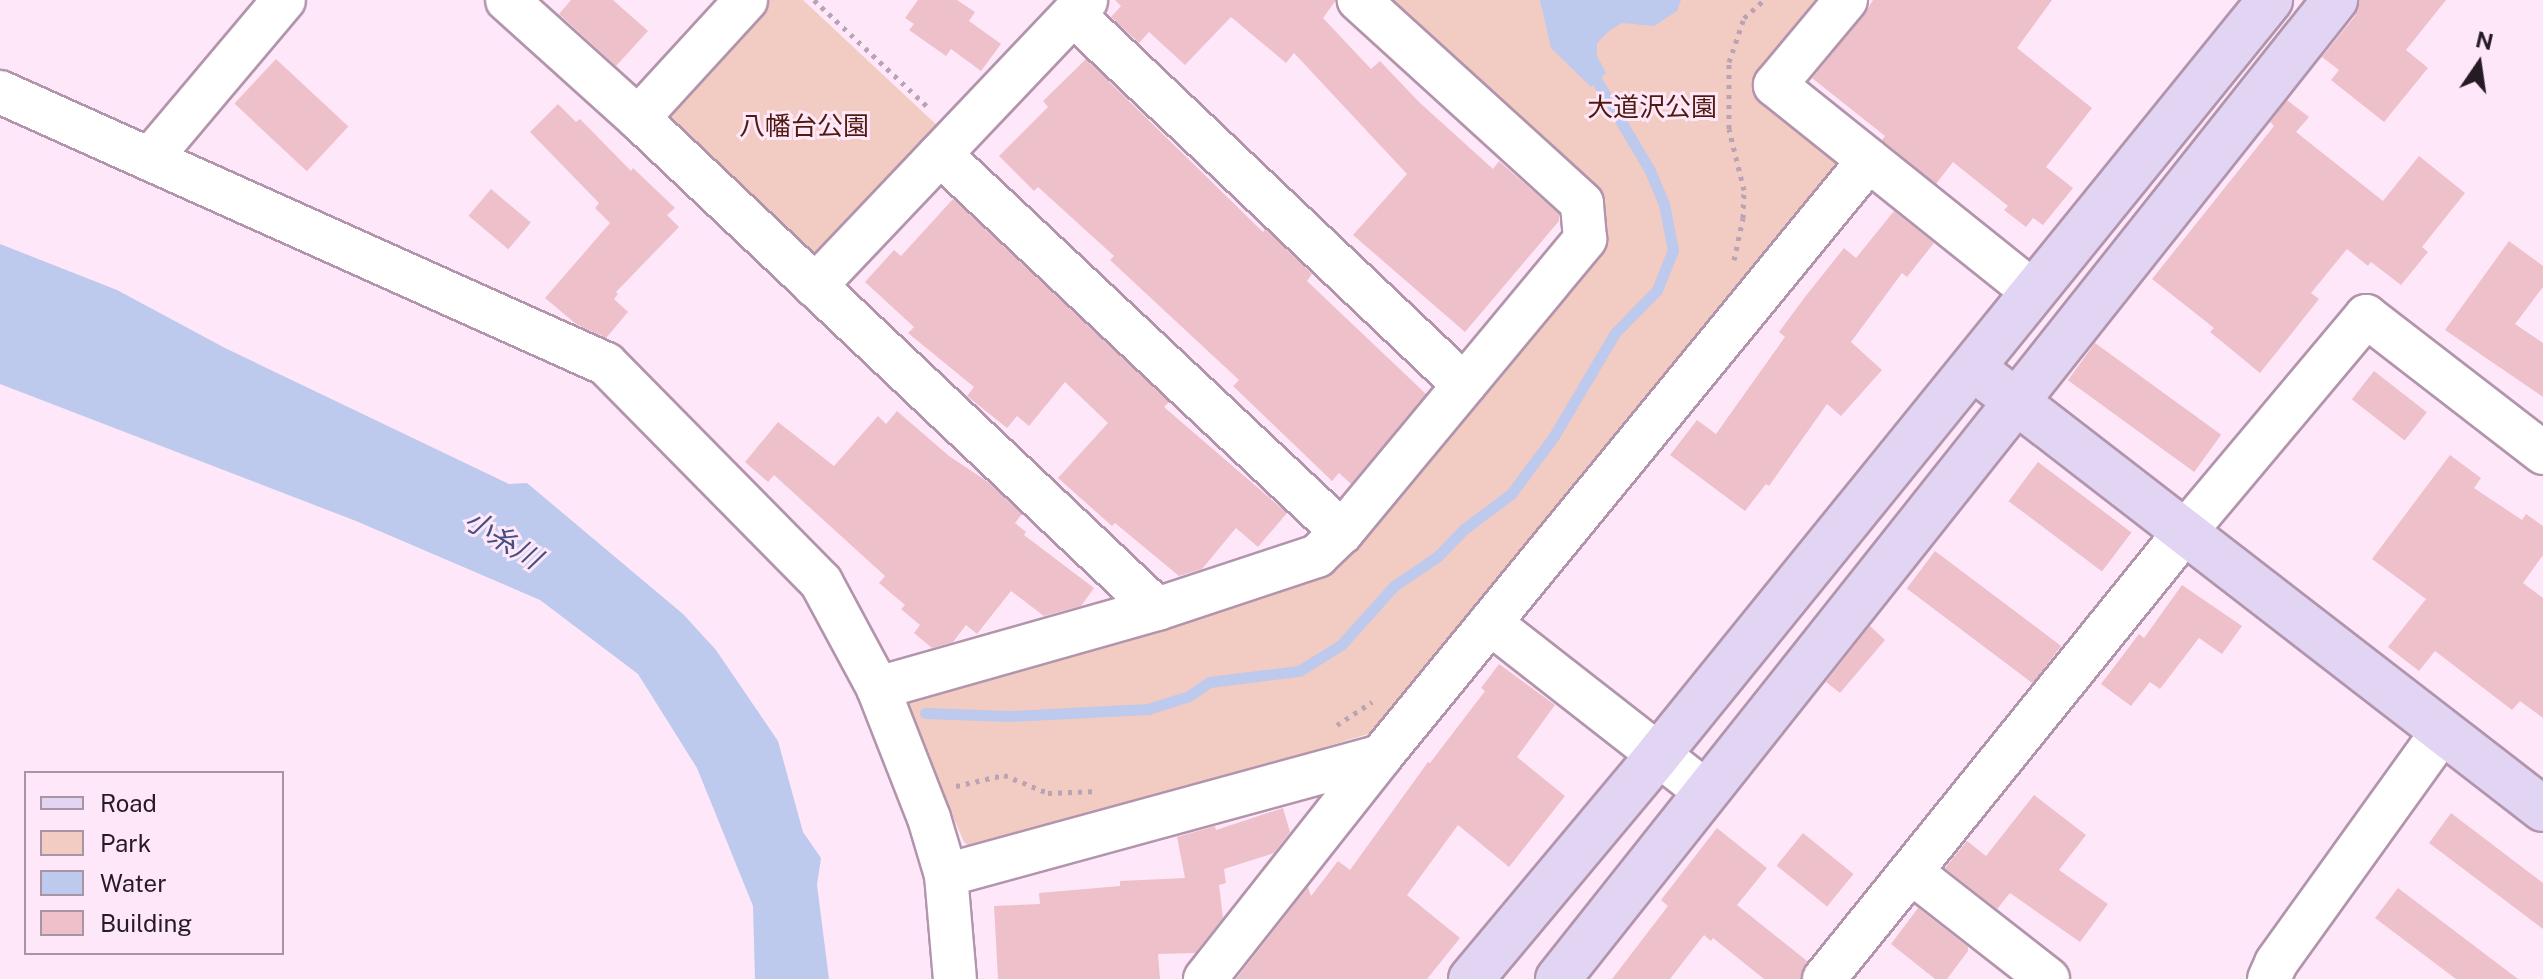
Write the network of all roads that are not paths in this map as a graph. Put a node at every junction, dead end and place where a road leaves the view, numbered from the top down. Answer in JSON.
{"nodes":[{"id":1,"x":284,"y":0,"type":"edge"},
{"id":2,"x":507,"y":0,"type":"edge"},
{"id":3,"x":746,"y":0,"type":"edge"},
{"id":4,"x":1359,"y":0,"type":"edge"},
{"id":5,"x":1846,"y":0,"type":"edge"},
{"id":6,"x":2270,"y":0,"type":"edge"},
{"id":7,"x":2335,"y":0,"type":"edge"},
{"id":8,"x":1079,"y":7,"type":"edge"},
{"id":9,"x":0,"y":92,"type":"edge"},
{"id":10,"x":638,"y":118,"type":"junction"},
{"id":11,"x":949,"y":145,"type":"junction"},
{"id":12,"x":150,"y":159,"type":"junction"},
{"id":13,"x":1869,"y":160,"type":"junction"},
{"id":14,"x":815,"y":286,"type":"junction"},
{"id":15,"x":2033,"y":292,"type":"junction"},
{"id":16,"x":1972,"y":367,"type":"junction"},
{"id":17,"x":1464,"y":385,"type":"junction"},
{"id":18,"x":2016,"y":400,"type":"junction"},
{"id":19,"x":2543,"y":453,"type":"edge"},
{"id":20,"x":1342,"y":532,"type":"junction"},
{"id":21,"x":2185,"y":532,"type":"junction"},
{"id":22,"x":1157,"y":609,"type":"junction"},
{"id":23,"x":1490,"y":623,"type":"junction"},
{"id":24,"x":878,"y":688,"type":"junction"},
{"id":25,"x":2443,"y":731,"type":"junction"},
{"id":26,"x":1658,"y":755,"type":"junction"},
{"id":27,"x":1381,"y":756,"type":"junction"},
{"id":28,"x":1706,"y":792,"type":"junction"},
{"id":29,"x":2543,"y":809,"type":"edge"},
{"id":30,"x":1911,"y":872,"type":"junction"},
{"id":31,"x":946,"y":875,"type":"junction"},
{"id":32,"x":955,"y":979,"type":"edge"},
{"id":33,"x":1205,"y":979,"type":"edge"},
{"id":34,"x":1471,"y":979,"type":"edge"},
{"id":35,"x":1558,"y":979,"type":"edge"},
{"id":36,"x":1824,"y":979,"type":"edge"},
{"id":37,"x":2048,"y":979,"type":"edge"},
{"id":38,"x":2269,"y":979,"type":"edge"}],
"edges":[{"from":1,"to":12,"type":"street"},
{"from":2,"to":10,"type":"street"},
{"from":3,"to":10,"type":"street"},
{"from":4,"to":17,"type":"street"},
{"from":5,"to":13,"type":"street"},
{"from":6,"to":15,"type":"street"},
{"from":7,"to":18,"type":"street"},
{"from":8,"to":11,"type":"street"},
{"from":8,"to":17,"type":"street"},
{"from":9,"to":12,"type":"street"},
{"from":10,"to":14,"type":"street"},
{"from":11,"to":14,"type":"street"},
{"from":11,"to":20,"type":"street"},
{"from":12,"to":24,"type":"street"},
{"from":13,"to":15,"type":"street"},
{"from":13,"to":23,"type":"street"},
{"from":14,"to":22,"type":"street"},
{"from":15,"to":16,"type":"street"},
{"from":16,"to":18,"type":"street"},
{"from":16,"to":26,"type":"street"},
{"from":17,"to":20,"type":"street"},
{"from":18,"to":21,"type":"street"},
{"from":18,"to":28,"type":"street"},
{"from":19,"to":21,"type":"street"},
{"from":20,"to":22,"type":"street"},
{"from":21,"to":25,"type":"street"},
{"from":21,"to":30,"type":"street"},
{"from":22,"to":24,"type":"street"},
{"from":23,"to":26,"type":"street"},
{"from":23,"to":27,"type":"street"},
{"from":24,"to":31,"type":"street"},
{"from":25,"to":29,"type":"street"},
{"from":25,"to":38,"type":"street"},
{"from":26,"to":28,"type":"street"},
{"from":26,"to":34,"type":"street"},
{"from":27,"to":31,"type":"street"},
{"from":27,"to":33,"type":"street"},
{"from":28,"to":35,"type":"street"},
{"from":30,"to":36,"type":"street"},
{"from":30,"to":37,"type":"street"},
{"from":31,"to":32,"type":"street"}]}
